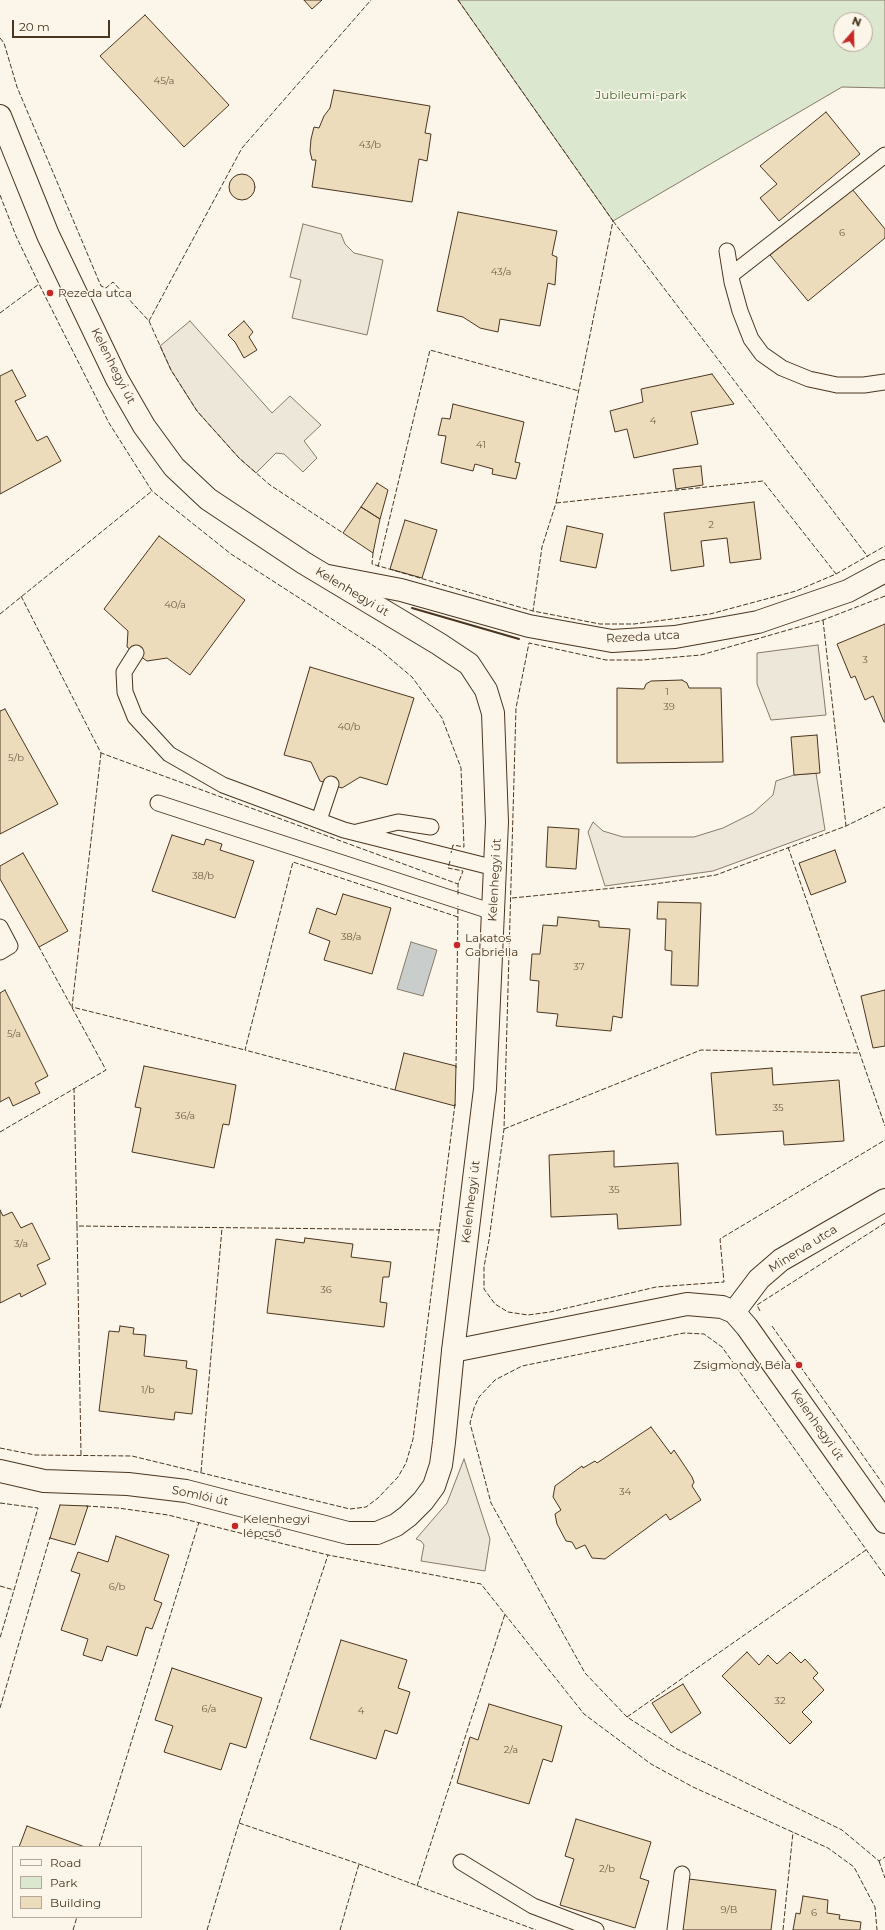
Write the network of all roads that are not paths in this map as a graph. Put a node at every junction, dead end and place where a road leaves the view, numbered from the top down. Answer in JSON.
{"nodes":[{"id":1,"x":0,"y":116,"type":"edge"},
{"id":2,"x":885,"y":155,"type":"edge"},
{"id":3,"x":727,"y":251,"type":"dead end"},
{"id":4,"x":731,"y":275,"type":"junction"},
{"id":5,"x":885,"y":382,"type":"edge"},
{"id":6,"x":885,"y":571,"type":"edge"},
{"id":7,"x":326,"y":576,"type":"junction"},
{"id":8,"x":136,"y":653,"type":"dead end"},
{"id":9,"x":331,"y":784,"type":"dead end"},
{"id":10,"x":158,"y":803,"type":"dead end"},
{"id":11,"x":319,"y":820,"type":"junction"},
{"id":12,"x":431,"y":827,"type":"dead end"},
{"id":13,"x":354,"y":833,"type":"junction"},
{"id":14,"x":495,"y":868,"type":"junction"},
{"id":15,"x":493,"y":912,"type":"junction"},
{"id":16,"x":0,"y":927,"type":"edge"},
{"id":17,"x":0,"y":952,"type":"edge"},
{"id":18,"x":885,"y":1200,"type":"edge"},
{"id":19,"x":734,"y":1312,"type":"junction"},
{"id":20,"x":453,"y":1351,"type":"junction"},
{"id":21,"x":0,"y":1471,"type":"edge"},
{"id":22,"x":885,"y":1522,"type":"edge"},
{"id":23,"x":461,"y":1862,"type":"dead end"},
{"id":24,"x":682,"y":1874,"type":"dead end"},
{"id":25,"x":596,"y":1930,"type":"edge"},
{"id":26,"x":675,"y":1930,"type":"edge"}],
"edges":[{"from":1,"to":7,"type":"street","name":"Kelenhegyi út"},
{"from":2,"to":4,"type":"lane"},
{"from":3,"to":4,"type":"lane"},
{"from":4,"to":5,"type":"lane"},
{"from":6,"to":7,"type":"street","name":"Rezeda utca"},
{"from":7,"to":14,"type":"street","name":"Kelenhegyi út"},
{"from":8,"to":11,"type":"lane"},
{"from":9,"to":11,"type":"lane"},
{"from":10,"to":15,"type":"lane"},
{"from":11,"to":13,"type":"lane"},
{"from":12,"to":13,"type":"lane"},
{"from":13,"to":14,"type":"lane"},
{"from":14,"to":15,"type":"street","name":"Kelenhegyi út"},
{"from":15,"to":20,"type":"street","name":"Kelenhegyi út"},
{"from":16,"to":17,"type":"lane"},
{"from":18,"to":19,"type":"street","name":"Minerva utca"},
{"from":19,"to":20,"type":"street"},
{"from":19,"to":22,"type":"street","name":"Kelenhegyi út"},
{"from":20,"to":21,"type":"street","name":"Somlói út"},
{"from":23,"to":25,"type":"lane"},
{"from":24,"to":26,"type":"lane"}]}
